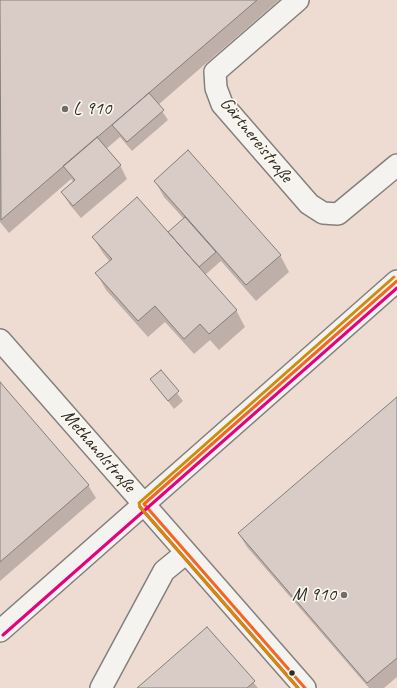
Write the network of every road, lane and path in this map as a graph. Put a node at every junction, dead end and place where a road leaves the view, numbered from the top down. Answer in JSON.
{"nodes":[{"id":1,"x":298,"y":0,"type":"edge"},
{"id":2,"x":397,"y":165,"type":"edge"},
{"id":3,"x":397,"y":281,"type":"edge"},
{"id":4,"x":0,"y":340,"type":"edge"},
{"id":5,"x":144,"y":504,"type":"junction"},
{"id":6,"x":186,"y":552,"type":"junction"},
{"id":7,"x":0,"y":631,"type":"edge"},
{"id":8,"x":100,"y":688,"type":"edge"},
{"id":9,"x":305,"y":688,"type":"edge"}],
"edges":[{"from":1,"to":2,"type":"street","name":"Gärtnereistraße"},
{"from":3,"to":5,"type":"street"},
{"from":4,"to":5,"type":"street","name":"Methanolstraße"},
{"from":5,"to":6,"type":"street","name":"Methanolstraße"},
{"from":5,"to":7,"type":"street"},
{"from":6,"to":8,"type":"street"},
{"from":6,"to":9,"type":"street","name":"Methanolstraße"}]}
